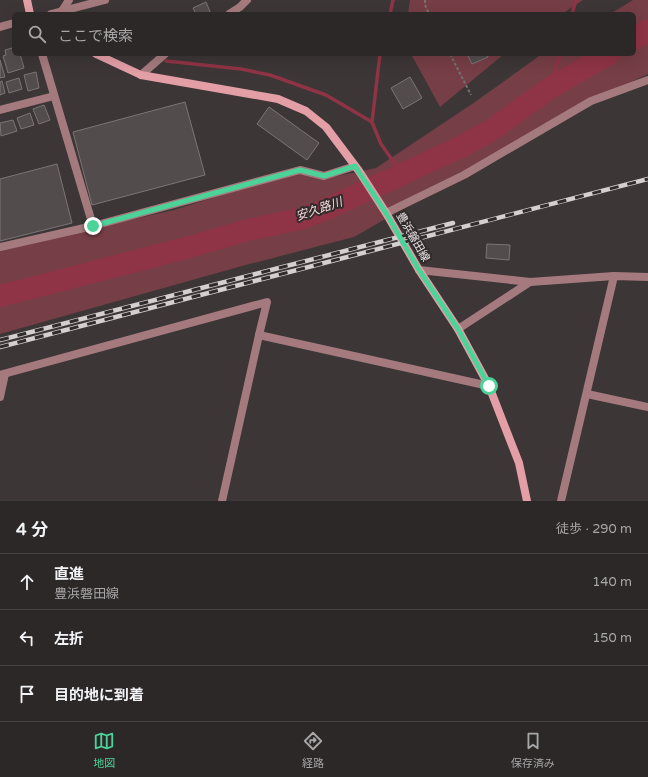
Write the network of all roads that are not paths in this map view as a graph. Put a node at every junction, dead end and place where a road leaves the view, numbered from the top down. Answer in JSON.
{"nodes":[{"id":1,"x":27,"y":0,"type":"edge"},
{"id":2,"x":69,"y":0,"type":"edge"},
{"id":3,"x":104,"y":0,"type":"edge"},
{"id":4,"x":247,"y":0,"type":"edge"},
{"id":5,"x":62,"y":11,"type":"junction"},
{"id":6,"x":30,"y":12,"type":"edge"},
{"id":7,"x":58,"y":12,"type":"edge"},
{"id":8,"x":232,"y":12,"type":"edge"},
{"id":9,"x":12,"y":24,"type":"edge"},
{"id":10,"x":0,"y":27,"type":"edge"},
{"id":11,"x":43,"y":56,"type":"edge"},
{"id":12,"x":100,"y":56,"type":"edge"},
{"id":13,"x":163,"y":56,"type":"edge"},
{"id":14,"x":141,"y":75,"type":"junction"},
{"id":15,"x":648,"y":80,"type":"edge"},
{"id":16,"x":54,"y":96,"type":"junction"},
{"id":17,"x":0,"y":110,"type":"edge"},
{"id":18,"x":357,"y":168,"type":"junction"},
{"id":19,"x":386,"y":213,"type":"junction"},
{"id":20,"x":93,"y":226,"type":"junction"},
{"id":21,"x":0,"y":247,"type":"edge"},
{"id":22,"x":419,"y":270,"type":"junction"},
{"id":23,"x":614,"y":276,"type":"junction"},
{"id":24,"x":648,"y":276,"type":"edge"},
{"id":25,"x":530,"y":282,"type":"junction"},
{"id":26,"x":458,"y":329,"type":"junction"},
{"id":27,"x":259,"y":335,"type":"junction"},
{"id":28,"x":3,"y":374,"type":"edge"},
{"id":29,"x":489,"y":386,"type":"junction"},
{"id":30,"x":587,"y":394,"type":"junction"},
{"id":31,"x":0,"y":397,"type":"edge"},
{"id":32,"x":648,"y":407,"type":"edge"},
{"id":33,"x":222,"y":501,"type":"edge"},
{"id":34,"x":528,"y":501,"type":"edge"},
{"id":35,"x":561,"y":501,"type":"edge"}],
"edges":[{"from":1,"to":6,"type":"main road"},
{"from":2,"to":5,"type":"street"},
{"from":3,"to":5,"type":"street"},
{"from":4,"to":8,"type":"street"},
{"from":5,"to":7,"type":"street"},
{"from":9,"to":10,"type":"street"},
{"from":11,"to":16,"type":"street"},
{"from":12,"to":14,"type":"main road","name":"豊浜磐田線"},
{"from":13,"to":14,"type":"street"},
{"from":14,"to":18,"type":"main road","name":"豊浜磐田線"},
{"from":15,"to":19,"type":"street"},
{"from":16,"to":17,"type":"street"},
{"from":16,"to":20,"type":"street"},
{"from":18,"to":19,"type":"main road","name":"豊浜磐田線"},
{"from":18,"to":20,"type":"street"},
{"from":19,"to":22,"type":"main road","name":"豊浜磐田線"},
{"from":20,"to":21,"type":"street"},
{"from":22,"to":25,"type":"street"},
{"from":22,"to":26,"type":"main road","name":"豊浜磐田線"},
{"from":23,"to":24,"type":"street"},
{"from":23,"to":25,"type":"street"},
{"from":23,"to":30,"type":"street"},
{"from":25,"to":26,"type":"street"},
{"from":26,"to":29,"type":"main road","name":"豊浜磐田線"},
{"from":27,"to":28,"type":"street"},
{"from":27,"to":29,"type":"street"},
{"from":27,"to":33,"type":"street"},
{"from":28,"to":31,"type":"street"},
{"from":29,"to":34,"type":"main road","name":"豊浜磐田線"},
{"from":30,"to":32,"type":"street"},
{"from":30,"to":35,"type":"street"}]}
